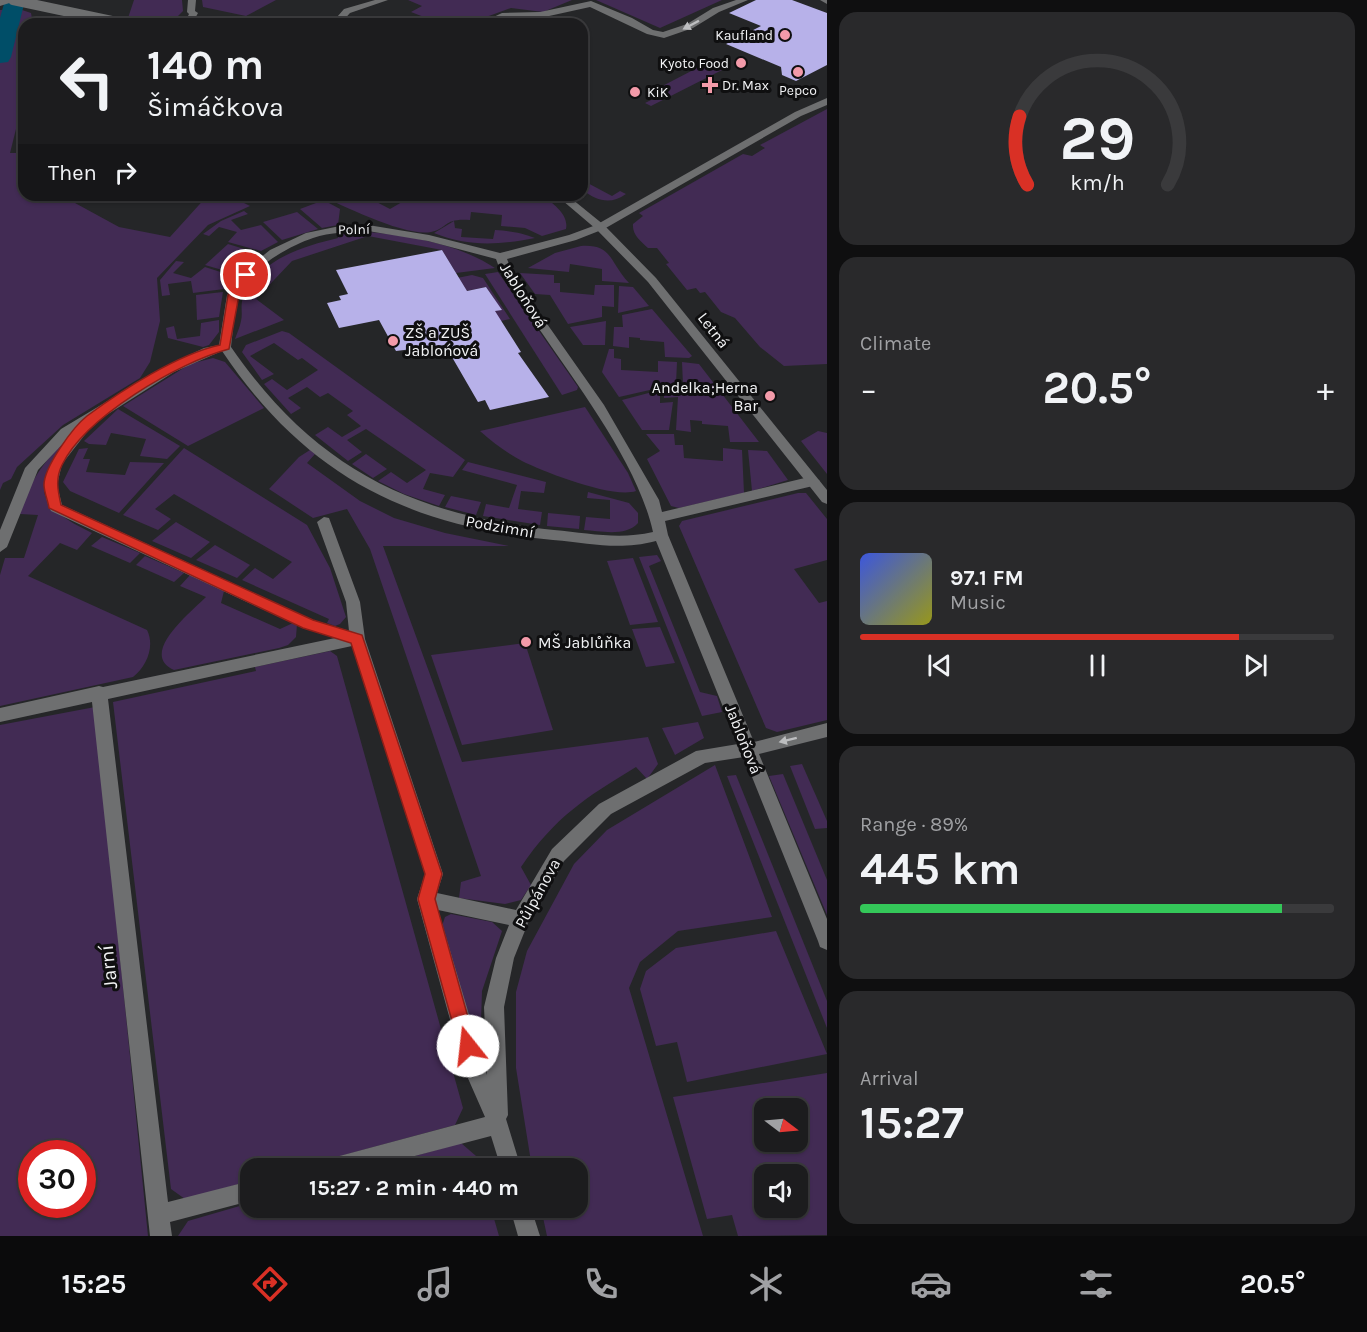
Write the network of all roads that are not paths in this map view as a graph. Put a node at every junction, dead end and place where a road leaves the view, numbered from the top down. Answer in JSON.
{"nodes":[{"id":1,"x":14,"y":0,"type":"edge"},
{"id":2,"x":192,"y":0,"type":"edge"},
{"id":3,"x":384,"y":0,"type":"edge"},
{"id":4,"x":744,"y":0,"type":"edge"},
{"id":5,"x":0,"y":3,"type":"edge"},
{"id":6,"x":191,"y":12,"type":"junction"},
{"id":7,"x":98,"y":18,"type":"edge"},
{"id":8,"x":184,"y":18,"type":"edge"},
{"id":9,"x":191,"y":18,"type":"edge"},
{"id":10,"x":341,"y":18,"type":"edge"},
{"id":11,"x":497,"y":18,"type":"edge"},
{"id":12,"x":827,"y":101,"type":"edge"},
{"id":13,"x":568,"y":201,"type":"edge"},
{"id":14,"x":600,"y":227,"type":"junction"},
{"id":15,"x":501,"y":257,"type":"junction"},
{"id":16,"x":225,"y":347,"type":"junction"},
{"id":17,"x":89,"y":420,"type":"junction"},
{"id":18,"x":813,"y":481,"type":"junction"},
{"id":19,"x":827,"y":499,"type":"edge"},
{"id":20,"x":657,"y":518,"type":"junction"},
{"id":21,"x":324,"y":522,"type":"dead end"},
{"id":22,"x":660,"y":536,"type":"junction"},
{"id":23,"x":0,"y":547,"type":"edge"},
{"id":24,"x":357,"y":639,"type":"junction"},
{"id":25,"x":99,"y":692,"type":"junction"},
{"id":26,"x":0,"y":715,"type":"edge"},
{"id":27,"x":827,"y":730,"type":"edge"},
{"id":28,"x":748,"y":750,"type":"junction"},
{"id":29,"x":426,"y":899,"type":"junction"},
{"id":30,"x":520,"y":919,"type":"junction"},
{"id":31,"x":827,"y":942,"type":"edge"},
{"id":32,"x":498,"y":1124,"type":"junction"},
{"id":33,"x":370,"y":1158,"type":"edge"},
{"id":34,"x":508,"y":1158,"type":"edge"},
{"id":35,"x":240,"y":1195,"type":"edge"},
{"id":36,"x":524,"y":1218,"type":"edge"},
{"id":37,"x":159,"y":1226,"type":"edge"},
{"id":38,"x":529,"y":1236,"type":"edge"}],
"edges":[{"from":1,"to":5,"type":"street"},
{"from":1,"to":7,"type":"street","bridge":true},
{"from":2,"to":6,"type":"street"},
{"from":3,"to":10,"type":"street"},
{"from":4,"to":11,"type":"street","one_way":true},
{"from":6,"to":8,"type":"street"},
{"from":6,"to":9,"type":"street"},
{"from":12,"to":14,"type":"street"},
{"from":13,"to":14,"type":"street","name":"Letná"},
{"from":14,"to":15,"type":"street"},
{"from":14,"to":18,"type":"street","name":"Letná"},
{"from":15,"to":16,"type":"street","name":"Polní"},
{"from":15,"to":20,"type":"street","name":"Jabloňová"},
{"from":16,"to":17,"type":"street"},
{"from":16,"to":22,"type":"street","name":"Podzimní"},
{"from":17,"to":23,"type":"street"},
{"from":17,"to":24,"type":"street"},
{"from":18,"to":19,"type":"street","name":"Letná"},
{"from":18,"to":20,"type":"street"},
{"from":20,"to":22,"type":"street"},
{"from":21,"to":24,"type":"street"},
{"from":22,"to":28,"type":"street","name":"Jabloňová"},
{"from":24,"to":25,"type":"street"},
{"from":24,"to":29,"type":"street"},
{"from":25,"to":26,"type":"street"},
{"from":25,"to":37,"type":"street","name":"Jarní"},
{"from":27,"to":28,"type":"street","name":"Půlpánova","one_way":true},
{"from":28,"to":30,"type":"street","name":"Půlpánova"},
{"from":28,"to":31,"type":"street","name":"Jabloňová"},
{"from":29,"to":30,"type":"street"},
{"from":29,"to":32,"type":"street"},
{"from":30,"to":32,"type":"street","name":"Půlpánova"},
{"from":32,"to":33,"type":"street"},
{"from":32,"to":34,"type":"street"},
{"from":35,"to":37,"type":"street"},
{"from":36,"to":38,"type":"street"}]}
